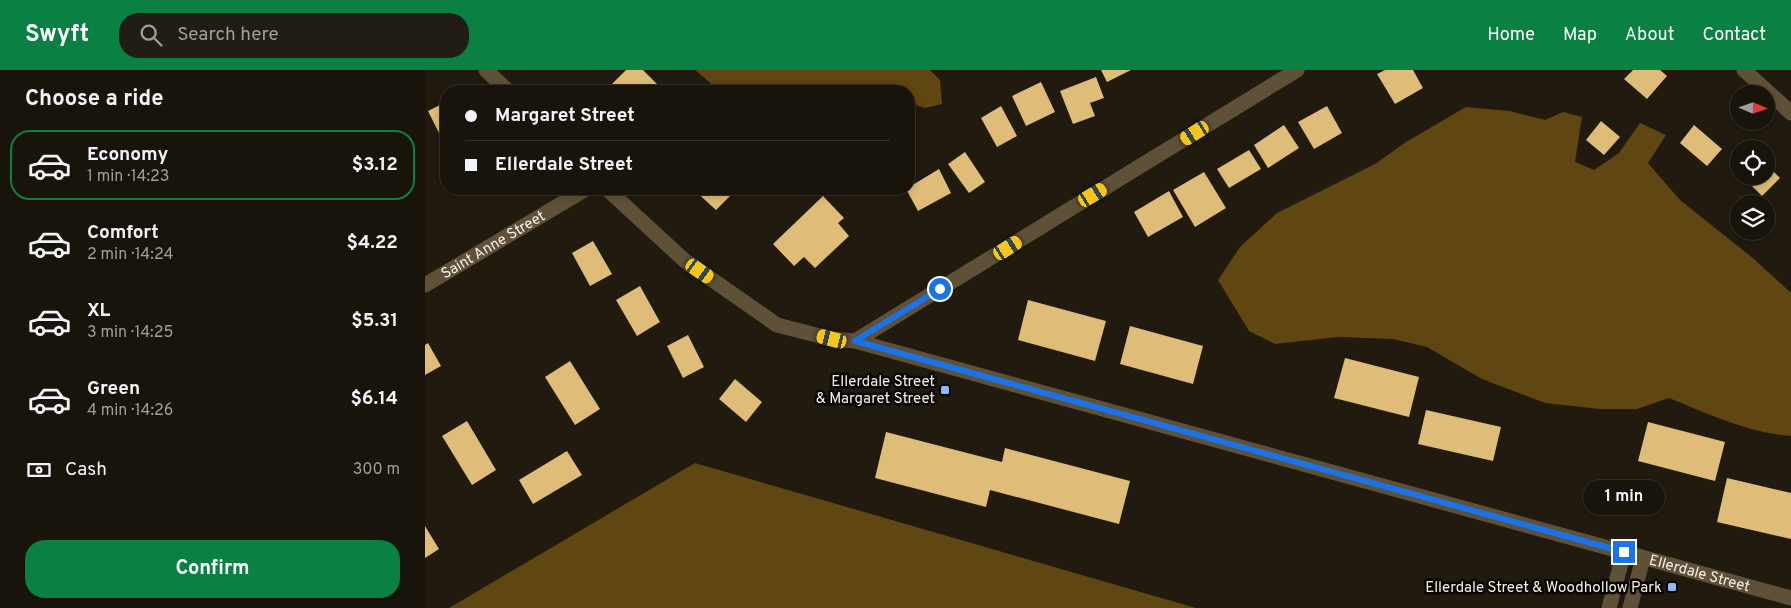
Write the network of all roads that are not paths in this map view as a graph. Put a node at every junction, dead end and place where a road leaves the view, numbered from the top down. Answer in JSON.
{"nodes":[{"id":1,"x":487,"y":70,"type":"edge"},
{"id":2,"x":1297,"y":70,"type":"edge"},
{"id":3,"x":1744,"y":70,"type":"edge"},
{"id":4,"x":502,"y":85,"type":"edge"},
{"id":5,"x":1791,"y":113,"type":"edge"},
{"id":6,"x":576,"y":195,"type":"edge"},
{"id":7,"x":614,"y":195,"type":"edge"},
{"id":8,"x":425,"y":285,"type":"edge"},
{"id":9,"x":855,"y":341,"type":"junction"},
{"id":10,"x":1624,"y":552,"type":"junction"},
{"id":11,"x":1643,"y":558,"type":"junction"},
{"id":12,"x":1791,"y":598,"type":"edge"},
{"id":13,"x":1609,"y":608,"type":"edge"},
{"id":14,"x":1630,"y":608,"type":"edge"}],
"edges":[{"from":1,"to":4,"type":"street"},
{"from":2,"to":9,"type":"street"},
{"from":3,"to":5,"type":"street"},
{"from":6,"to":8,"type":"street","name":"Saint Anne Street"},
{"from":7,"to":9,"type":"street","name":"Ellerdale Street"},
{"from":9,"to":10,"type":"street","name":"Ellerdale Street"},
{"from":10,"to":11,"type":"street","name":"Ellerdale Street"},
{"from":10,"to":13,"type":"street"},
{"from":11,"to":12,"type":"street","name":"Ellerdale Street"},
{"from":11,"to":14,"type":"street"}]}
